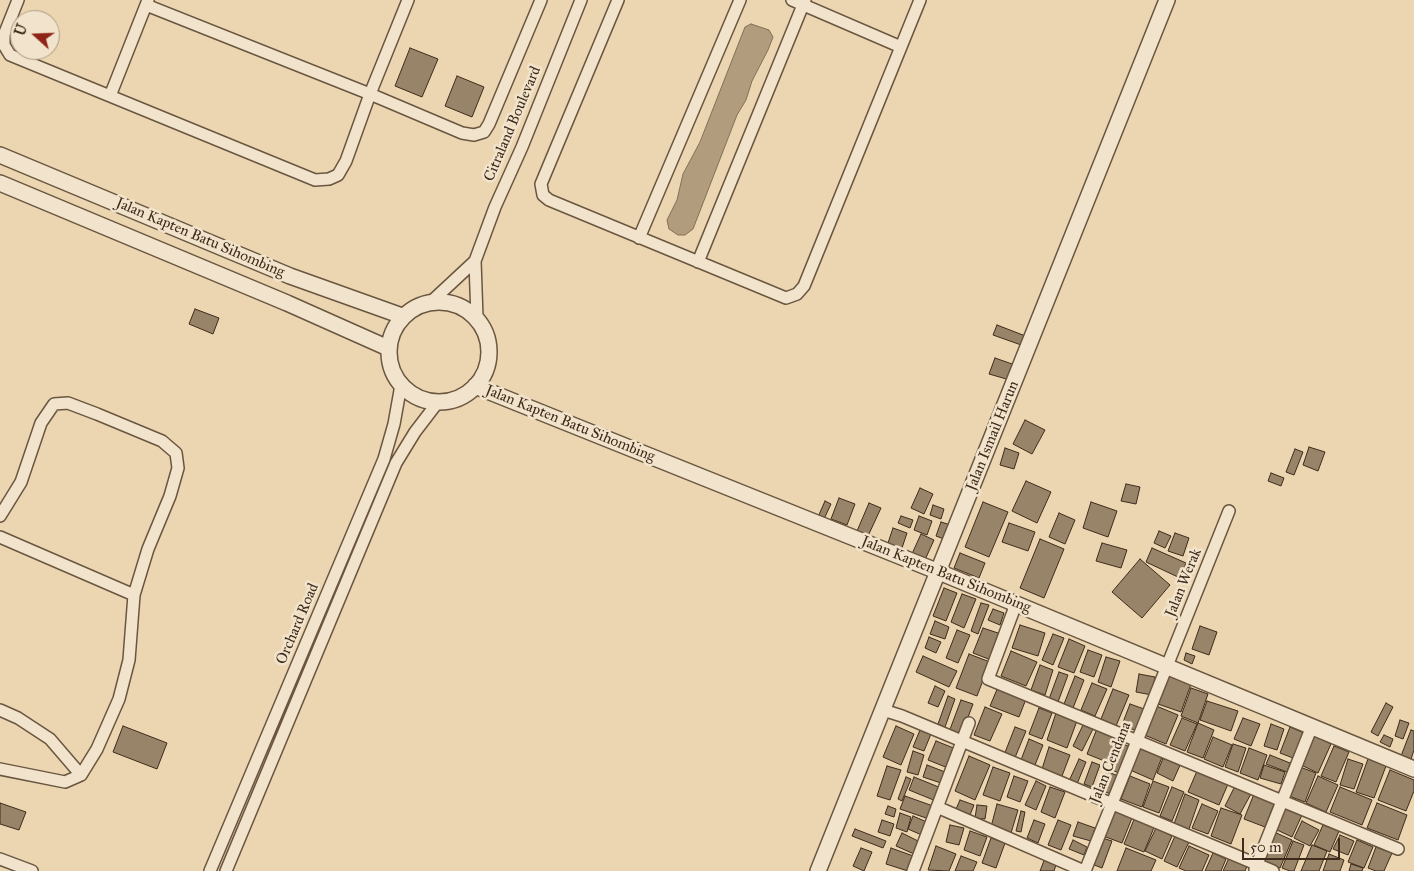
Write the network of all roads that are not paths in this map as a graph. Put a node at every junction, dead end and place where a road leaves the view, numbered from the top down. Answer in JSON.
{"nodes":[{"id":1,"x":18,"y":0,"type":"edge"},
{"id":2,"x":408,"y":0,"type":"edge"},
{"id":3,"x":541,"y":0,"type":"edge"},
{"id":4,"x":581,"y":0,"type":"edge"},
{"id":5,"x":618,"y":0,"type":"edge"},
{"id":6,"x":740,"y":0,"type":"edge"},
{"id":7,"x":792,"y":0,"type":"edge"},
{"id":8,"x":920,"y":0,"type":"edge"},
{"id":9,"x":1167,"y":0,"type":"edge"},
{"id":10,"x":804,"y":2,"type":"edge"},
{"id":11,"x":147,"y":3,"type":"edge"},
{"id":12,"x":901,"y":47,"type":"junction"},
{"id":13,"x":370,"y":94,"type":"junction"},
{"id":14,"x":110,"y":96,"type":"junction"},
{"id":15,"x":0,"y":155,"type":"edge"},
{"id":16,"x":0,"y":183,"type":"edge"},
{"id":17,"x":640,"y":238,"type":"junction"},
{"id":18,"x":475,"y":260,"type":"junction"},
{"id":19,"x":698,"y":262,"type":"junction"},
{"id":20,"x":432,"y":301,"type":"junction"},
{"id":21,"x":402,"y":316,"type":"junction"},
{"id":22,"x":477,"y":318,"type":"junction"},
{"id":23,"x":388,"y":348,"type":"junction"},
{"id":24,"x":401,"y":386,"type":"junction"},
{"id":25,"x":476,"y":386,"type":"junction"},
{"id":26,"x":438,"y":402,"type":"junction"},
{"id":27,"x":1228,"y":510,"type":"dead end"},
{"id":28,"x":0,"y":516,"type":"edge"},
{"id":29,"x":0,"y":537,"type":"edge"},
{"id":30,"x":939,"y":572,"type":"junction"},
{"id":31,"x":134,"y":595,"type":"junction"},
{"id":32,"x":1016,"y":604,"type":"junction"},
{"id":33,"x":1166,"y":666,"type":"junction"},
{"id":34,"x":0,"y":710,"type":"edge"},
{"id":35,"x":883,"y":710,"type":"junction"},
{"id":36,"x":969,"y":723,"type":"dead end"},
{"id":37,"x":1312,"y":726,"type":"junction"},
{"id":38,"x":1137,"y":740,"type":"junction"},
{"id":39,"x":962,"y":741,"type":"junction"},
{"id":40,"x":1414,"y":768,"type":"edge"},
{"id":41,"x":0,"y":769,"type":"edge"},
{"id":42,"x":81,"y":775,"type":"junction"},
{"id":43,"x":1282,"y":801,"type":"junction"},
{"id":44,"x":1111,"y":804,"type":"junction"},
{"id":45,"x":937,"y":807,"type":"junction"},
{"id":46,"x":1398,"y":849,"type":"dead end"},
{"id":47,"x":0,"y":858,"type":"edge"},
{"id":48,"x":1255,"y":868,"type":"edge"},
{"id":49,"x":32,"y":871,"type":"edge"},
{"id":50,"x":210,"y":871,"type":"edge"},
{"id":51,"x":226,"y":871,"type":"edge"},
{"id":52,"x":818,"y":871,"type":"edge"},
{"id":53,"x":913,"y":871,"type":"edge"},
{"id":54,"x":1084,"y":871,"type":"edge"},
{"id":55,"x":1273,"y":871,"type":"edge"}],
"edges":[{"from":1,"to":14,"type":"street"},
{"from":2,"to":13,"type":"street"},
{"from":3,"to":13,"type":"street"},
{"from":4,"to":18,"type":"street","name":"Citraland Boulevard"},
{"from":5,"to":17,"type":"street"},
{"from":6,"to":17,"type":"street"},
{"from":7,"to":10,"type":"street"},
{"from":8,"to":12,"type":"street"},
{"from":9,"to":30,"type":"street","name":"Jalan Ismail Harun"},
{"from":10,"to":12,"type":"street"},
{"from":10,"to":19,"type":"street"},
{"from":11,"to":13,"type":"street"},
{"from":11,"to":14,"type":"street"},
{"from":12,"to":19,"type":"street"},
{"from":13,"to":14,"type":"street"},
{"from":15,"to":21,"type":"street","name":"Jalan Kapten Batu Sihombing"},
{"from":16,"to":23,"type":"street","name":"Jalan Kapten Batu Sihombing"},
{"from":17,"to":19,"type":"street"},
{"from":18,"to":20,"type":"street","name":"Citraland Boulevard"},
{"from":18,"to":22,"type":"street","name":"Citraland Boulevard"},
{"from":20,"to":21,"type":"street"},
{"from":20,"to":22,"type":"street"},
{"from":21,"to":23,"type":"street"},
{"from":22,"to":25,"type":"street"},
{"from":23,"to":24,"type":"street"},
{"from":24,"to":26,"type":"street"},
{"from":24,"to":50,"type":"street","name":"Orchard Road"},
{"from":25,"to":26,"type":"street"},
{"from":25,"to":30,"type":"street","name":"Jalan Kapten Batu Sihombing"},
{"from":26,"to":51,"type":"street","name":"Orchard Road"},
{"from":27,"to":33,"type":"street","name":"Jalan Werak"},
{"from":28,"to":31,"type":"street"},
{"from":29,"to":31,"type":"street"},
{"from":30,"to":32,"type":"street","name":"Jalan Kapten Batu Sihombing"},
{"from":30,"to":35,"type":"street","name":"Jalan Ismail Harun"},
{"from":31,"to":42,"type":"street"},
{"from":32,"to":33,"type":"street","name":"Jalan Kapten Batu Sihombing"},
{"from":32,"to":38,"type":"street"},
{"from":33,"to":37,"type":"street","name":"Jalan Kapten Batu Sihombing"},
{"from":33,"to":38,"type":"street","name":"Jalan Cendana"},
{"from":34,"to":42,"type":"street"},
{"from":35,"to":39,"type":"street"},
{"from":35,"to":52,"type":"street","name":"Jalan Ismail Harun"},
{"from":36,"to":39,"type":"street"},
{"from":37,"to":40,"type":"street","name":"Jalan Kapten Batu Sihombing"},
{"from":37,"to":43,"type":"street"},
{"from":38,"to":43,"type":"street"},
{"from":38,"to":44,"type":"street","name":"Jalan Cendana"},
{"from":39,"to":44,"type":"street"},
{"from":39,"to":45,"type":"street"},
{"from":41,"to":42,"type":"street"},
{"from":43,"to":46,"type":"street"},
{"from":43,"to":48,"type":"street"},
{"from":44,"to":48,"type":"street"},
{"from":44,"to":54,"type":"street","name":"Jalan Cendana"},
{"from":45,"to":53,"type":"street"},
{"from":45,"to":54,"type":"street"},
{"from":47,"to":49,"type":"street"},
{"from":48,"to":55,"type":"street"}]}
